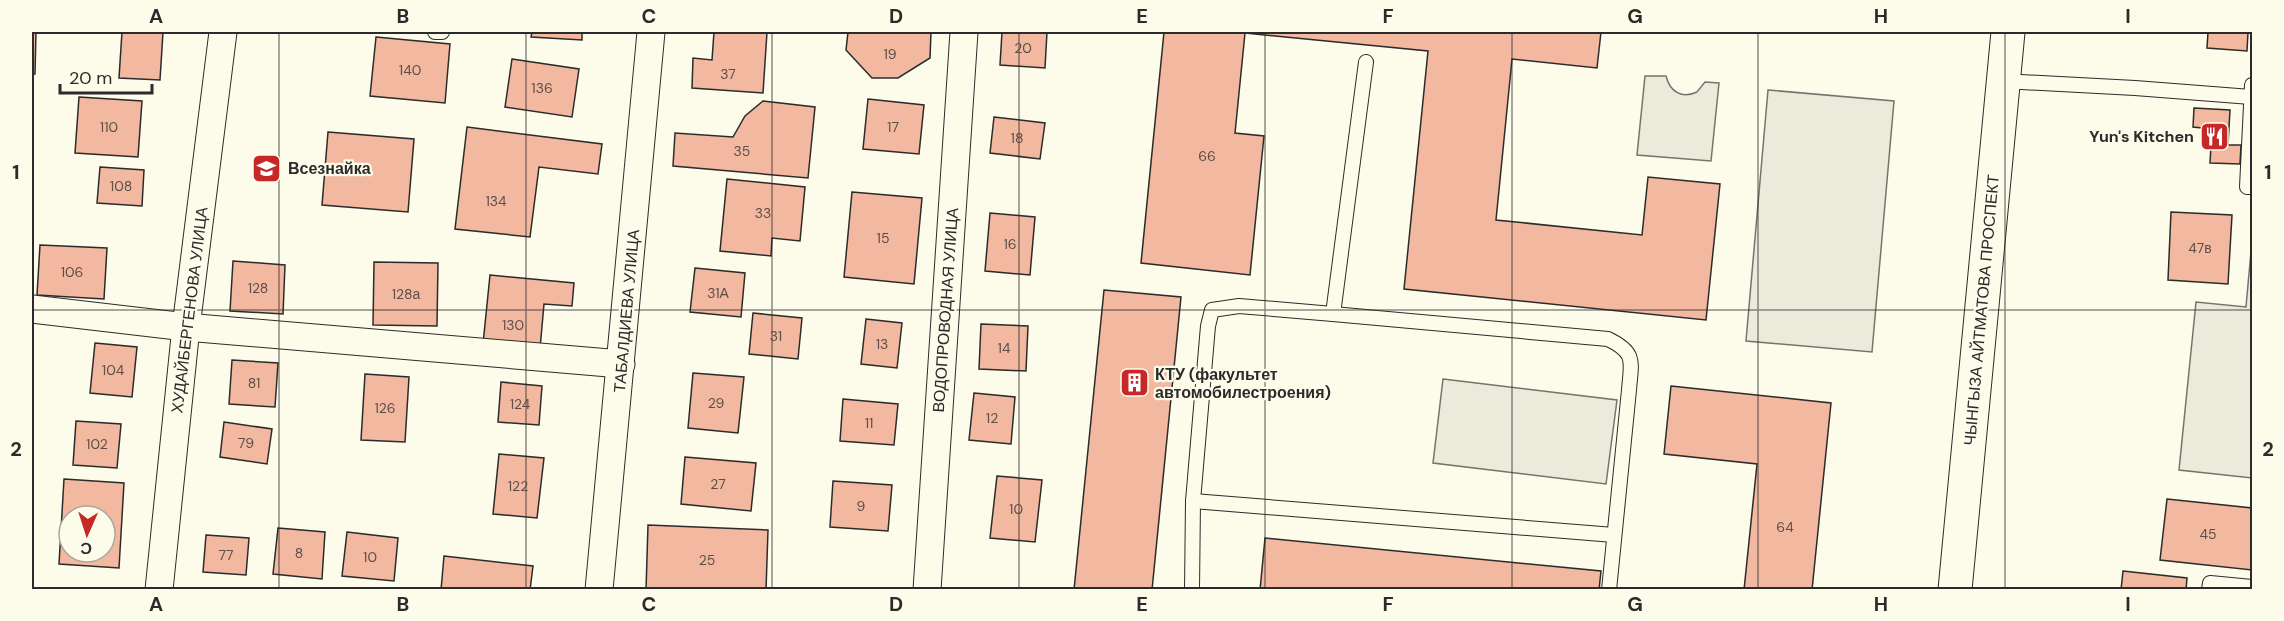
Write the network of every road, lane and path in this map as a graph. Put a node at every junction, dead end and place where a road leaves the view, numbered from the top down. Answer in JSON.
{"nodes":[{"id":1,"x":223,"y":32,"type":"edge"},
{"id":2,"x":435,"y":32,"type":"edge"},
{"id":3,"x":442,"y":32,"type":"edge"},
{"id":4,"x":651,"y":32,"type":"edge"},
{"id":5,"x":963,"y":32,"type":"edge"},
{"id":6,"x":2008,"y":32,"type":"edge"},
{"id":7,"x":1366,"y":62,"type":"dead end"},
{"id":8,"x":2003,"y":81,"type":"junction"},
{"id":9,"x":2252,"y":91,"type":"edge"},
{"id":10,"x":2253,"y":187,"type":"edge"},
{"id":11,"x":32,"y":309,"type":"edge"},
{"id":12,"x":1333,"y":314,"type":"junction"},
{"id":13,"x":186,"y":327,"type":"junction"},
{"id":14,"x":621,"y":364,"type":"junction"},
{"id":15,"x":1193,"y":501,"type":"junction"},
{"id":16,"x":1614,"y":535,"type":"junction"},
{"id":17,"x":2253,"y":587,"type":"edge"},
{"id":18,"x":159,"y":590,"type":"edge"},
{"id":19,"x":599,"y":590,"type":"edge"},
{"id":20,"x":927,"y":590,"type":"edge"},
{"id":21,"x":1192,"y":590,"type":"edge"},
{"id":22,"x":1609,"y":590,"type":"edge"},
{"id":23,"x":1955,"y":590,"type":"edge"},
{"id":24,"x":2209,"y":590,"type":"edge"}],
"edges":[{"from":1,"to":13,"type":"street","name":"ХУДАЙБЕРГЕНОВА УЛИЦА"},
{"from":2,"to":3,"type":"lane"},
{"from":4,"to":14,"type":"street","name":"ТАБАЛДИЕВА УЛИЦА"},
{"from":5,"to":20,"type":"street","name":"ВОДОПРОВОДНАЯ УЛИЦА"},
{"from":6,"to":8,"type":"main road","name":"ЧЫНГЫЗА АЙТМАТОВА ПРОСПЕКТ"},
{"from":7,"to":12,"type":"lane"},
{"from":8,"to":9,"type":"lane"},
{"from":8,"to":23,"type":"main road","name":"ЧЫНГЫЗА АЙТМАТОВА ПРОСПЕКТ"},
{"from":9,"to":10,"type":"lane"},
{"from":11,"to":13,"type":"street"},
{"from":12,"to":15,"type":"lane"},
{"from":12,"to":16,"type":"lane"},
{"from":13,"to":14,"type":"street"},
{"from":13,"to":18,"type":"street","name":"ХУДАЙБЕРГЕНОВА УЛИЦА"},
{"from":14,"to":19,"type":"street","name":"ТАБАЛДИЕВА УЛИЦА"},
{"from":15,"to":16,"type":"lane"},
{"from":15,"to":21,"type":"lane"},
{"from":16,"to":22,"type":"lane"},
{"from":17,"to":24,"type":"lane"}]}
